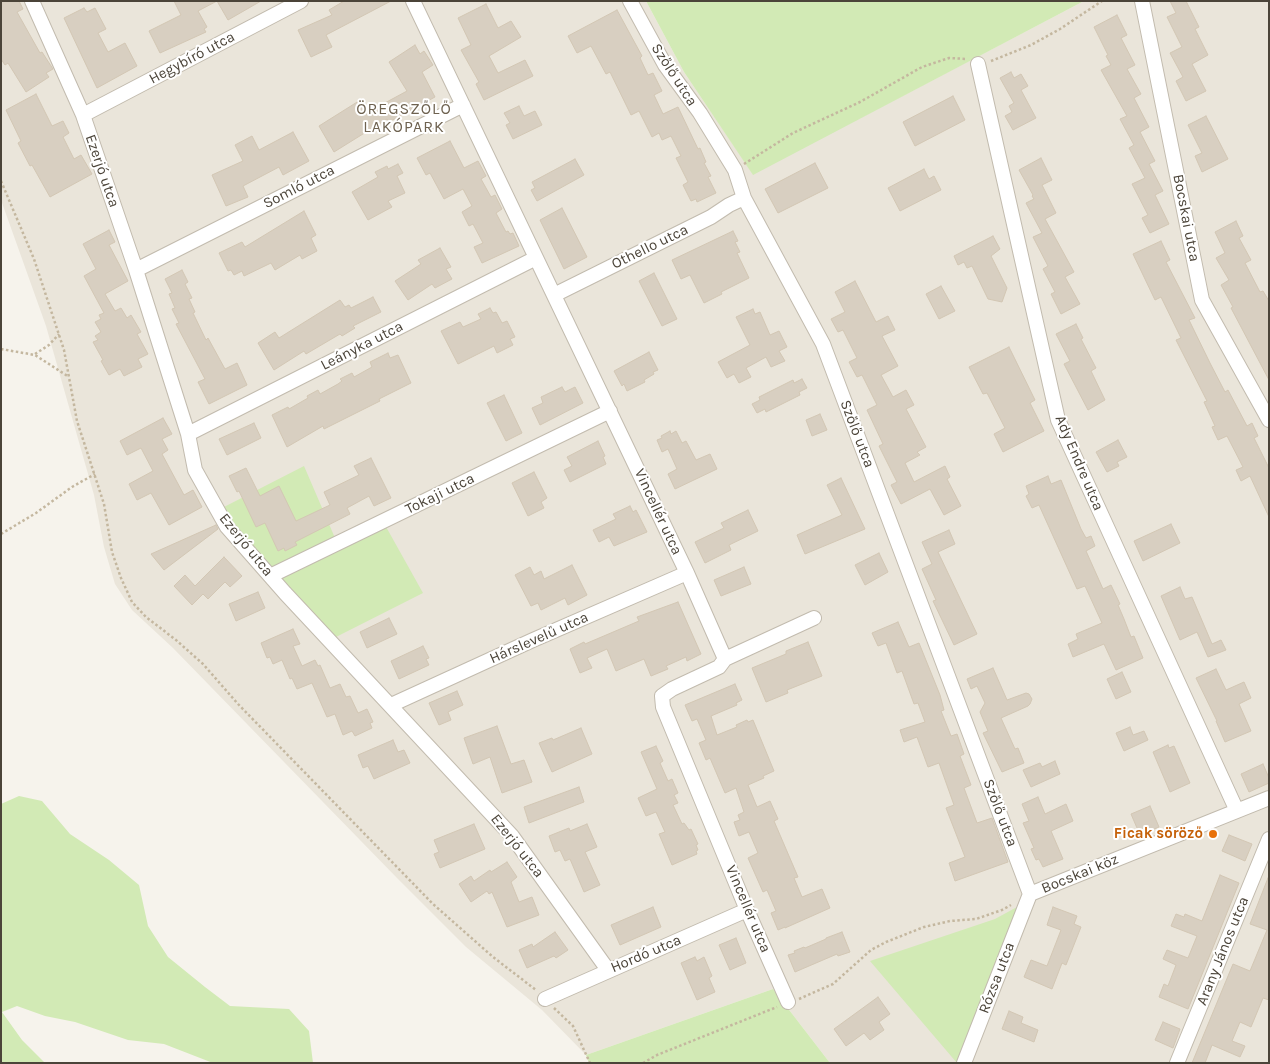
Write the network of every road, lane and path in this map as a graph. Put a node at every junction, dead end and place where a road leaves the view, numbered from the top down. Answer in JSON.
{"nodes":[{"id":1,"x":32,"y":1,"type":"edge"},
{"id":2,"x":301,"y":1,"type":"edge"},
{"id":3,"x":413,"y":1,"type":"edge"},
{"id":4,"x":630,"y":1,"type":"edge"},
{"id":5,"x":1102,"y":1,"type":"edge"},
{"id":6,"x":1142,"y":1,"type":"edge"},
{"id":7,"x":978,"y":64,"type":"junction"},
{"id":8,"x":463,"y":105,"type":"junction"},
{"id":9,"x":83,"y":115,"type":"junction"},
{"id":10,"x":735,"y":170,"type":"junction"},
{"id":11,"x":1,"y":181,"type":"edge"},
{"id":12,"x":744,"y":198,"type":"junction"},
{"id":13,"x":536,"y":258,"type":"junction"},
{"id":14,"x":136,"y":270,"type":"junction"},
{"id":15,"x":554,"y":295,"type":"junction"},
{"id":16,"x":59,"y":334,"type":"junction"},
{"id":17,"x":1,"y":349,"type":"edge"},
{"id":18,"x":35,"y":355,"type":"junction"},
{"id":19,"x":69,"y":377,"type":"junction"},
{"id":20,"x":610,"y":411,"type":"junction"},
{"id":21,"x":1269,"y":420,"type":"edge"},
{"id":22,"x":188,"y":434,"type":"junction"},
{"id":23,"x":95,"y":474,"type":"junction"},
{"id":24,"x":1,"y":534,"type":"edge"},
{"id":25,"x":687,"y":573,"type":"junction"},
{"id":26,"x":270,"y":576,"type":"junction"},
{"id":27,"x":814,"y":618,"type":"dead end"},
{"id":28,"x":725,"y":659,"type":"junction"},
{"id":29,"x":391,"y":705,"type":"junction"},
{"id":30,"x":1269,"y":798,"type":"edge"},
{"id":31,"x":1237,"y":811,"type":"junction"},
{"id":32,"x":1269,"y":839,"type":"edge"},
{"id":33,"x":1030,"y":894,"type":"junction"},
{"id":34,"x":748,"y":910,"type":"junction"},
{"id":35,"x":608,"y":970,"type":"junction"},
{"id":36,"x":545,"y":999,"type":"junction"},
{"id":37,"x":788,"y":1002,"type":"junction"},
{"id":38,"x":590,"y":1063,"type":"edge"},
{"id":39,"x":643,"y":1063,"type":"edge"},
{"id":40,"x":964,"y":1063,"type":"edge"},
{"id":41,"x":1177,"y":1063,"type":"edge"}],
"edges":[{"from":1,"to":9,"type":"street","name":"Ezerjó utca"},
{"from":2,"to":9,"type":"street","name":"Hegybíró utca"},
{"from":3,"to":8,"type":"street","name":"Vincellér utca"},
{"from":4,"to":10,"type":"street","name":"Szőlő utca"},
{"from":5,"to":7,"type":"path"},
{"from":6,"to":21,"type":"street","name":"Bocskai utca"},
{"from":7,"to":10,"type":"path"},
{"from":7,"to":31,"type":"street","name":"Ady Endre utca"},
{"from":8,"to":13,"type":"street","name":"Vincellér utca"},
{"from":8,"to":14,"type":"street","name":"Somló utca"},
{"from":9,"to":14,"type":"street","name":"Ezerjó utca"},
{"from":10,"to":12,"type":"street","name":"Szőlő utca"},
{"from":11,"to":16,"type":"path"},
{"from":12,"to":15,"type":"street","name":"Othello utca"},
{"from":12,"to":33,"type":"street","name":"Szőlő utca"},
{"from":13,"to":15,"type":"street","name":"Vincellér utca"},
{"from":13,"to":22,"type":"street","name":"Leányka utca"},
{"from":14,"to":22,"type":"street","name":"Ezerjó utca"},
{"from":15,"to":20,"type":"street","name":"Vincellér utca"},
{"from":16,"to":18,"type":"path"},
{"from":16,"to":19,"type":"path"},
{"from":17,"to":18,"type":"path"},
{"from":18,"to":19,"type":"path"},
{"from":19,"to":23,"type":"path"},
{"from":20,"to":25,"type":"street","name":"Vincellér utca"},
{"from":20,"to":26,"type":"street","name":"Tokaji utca"},
{"from":22,"to":26,"type":"street","name":"Ezerjó utca"},
{"from":23,"to":24,"type":"path"},
{"from":23,"to":36,"type":"path"},
{"from":25,"to":28,"type":"street","name":"Vincellér utca"},
{"from":25,"to":29,"type":"street","name":"Hárslevelű utca"},
{"from":26,"to":29,"type":"street","name":"Ezerjó utca"},
{"from":27,"to":28,"type":"street"},
{"from":28,"to":34,"type":"street","name":"Vincellér utca"},
{"from":29,"to":35,"type":"street","name":"Ezerjó utca"},
{"from":30,"to":31,"type":"street","name":"Bocskai köz"},
{"from":31,"to":33,"type":"street","name":"Bocskai köz"},
{"from":32,"to":41,"type":"street","name":"Arany János utca"},
{"from":33,"to":37,"type":"path"},
{"from":33,"to":40,"type":"street","name":"Rózsa utca"},
{"from":34,"to":35,"type":"street","name":"Hordó utca"},
{"from":34,"to":37,"type":"street","name":"Vincellér utca"},
{"from":35,"to":36,"type":"street","name":"Hordó utca"},
{"from":36,"to":38,"type":"path"},
{"from":37,"to":39,"type":"path"}]}
